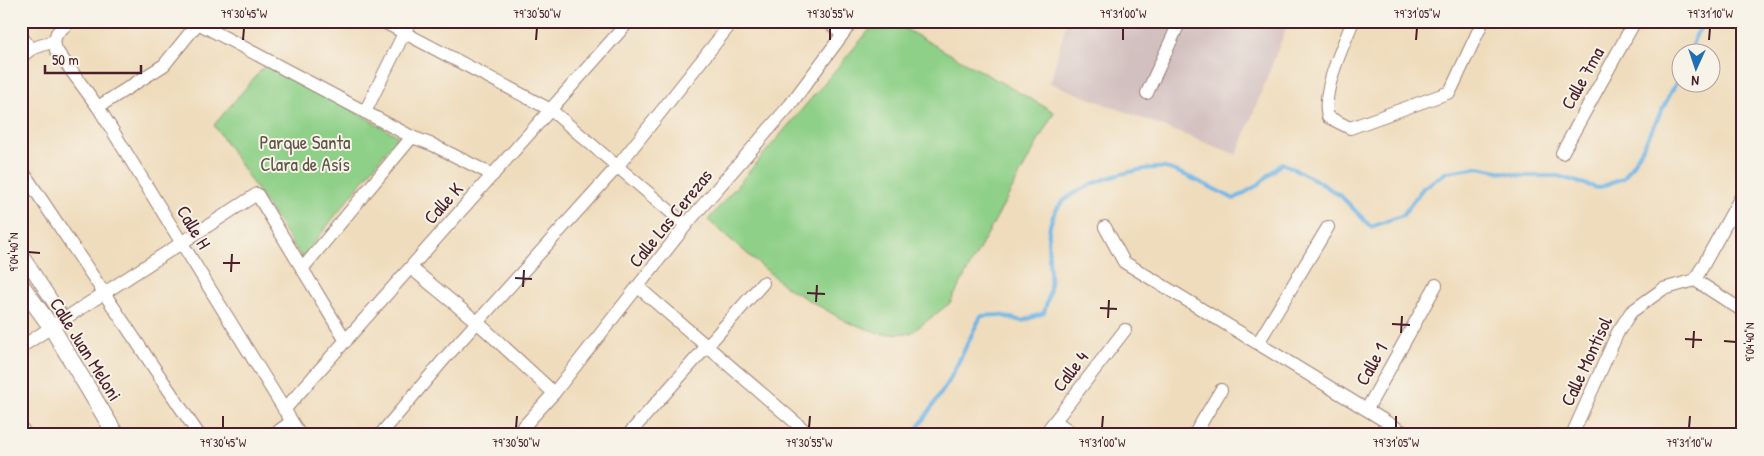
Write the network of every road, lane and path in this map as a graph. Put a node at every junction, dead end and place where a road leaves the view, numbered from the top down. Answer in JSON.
{"nodes":[{"id":1,"x":70,"y":21,"type":"edge"},
{"id":2,"x":382,"y":21,"type":"edge"},
{"id":3,"x":630,"y":21,"type":"edge"},
{"id":4,"x":732,"y":21,"type":"edge"},
{"id":5,"x":826,"y":21,"type":"edge"},
{"id":6,"x":1180,"y":21,"type":"edge"},
{"id":7,"x":1353,"y":21,"type":"edge"},
{"id":8,"x":1483,"y":21,"type":"edge"},
{"id":9,"x":1635,"y":21,"type":"edge"},
{"id":10,"x":196,"y":22,"type":"edge"},
{"id":11,"x":851,"y":23,"type":"dead end"},
{"id":12,"x":407,"y":27,"type":"edge"},
{"id":13,"x":842,"y":34,"type":"junction"},
{"id":14,"x":21,"y":36,"type":"edge"},
{"id":15,"x":54,"y":41,"type":"junction"},
{"id":16,"x":26,"y":53,"type":"edge"},
{"id":17,"x":1147,"y":93,"type":"dead end"},
{"id":18,"x":98,"y":107,"type":"junction"},
{"id":19,"x":551,"y":110,"type":"junction"},
{"id":20,"x":365,"y":112,"type":"junction"},
{"id":21,"x":412,"y":137,"type":"junction"},
{"id":22,"x":1562,"y":153,"type":"dead end"},
{"id":23,"x":617,"y":167,"type":"junction"},
{"id":24,"x":21,"y":170,"type":"edge"},
{"id":25,"x":493,"y":175,"type":"junction"},
{"id":26,"x":1743,"y":193,"type":"edge"},
{"id":27,"x":686,"y":225,"type":"junction"},
{"id":28,"x":1105,"y":227,"type":"dead end"},
{"id":29,"x":1328,"y":227,"type":"dead end"},
{"id":30,"x":182,"y":244,"type":"junction"},
{"id":31,"x":21,"y":254,"type":"edge"},
{"id":32,"x":411,"y":268,"type":"junction"},
{"id":33,"x":302,"y":269,"type":"junction"},
{"id":34,"x":1694,"y":280,"type":"junction"},
{"id":35,"x":763,"y":283,"type":"dead end"},
{"id":36,"x":21,"y":285,"type":"edge"},
{"id":37,"x":1436,"y":285,"type":"dead end"},
{"id":38,"x":638,"y":287,"type":"junction"},
{"id":39,"x":105,"y":294,"type":"junction"},
{"id":40,"x":1743,"y":311,"type":"edge"},
{"id":41,"x":477,"y":322,"type":"junction"},
{"id":42,"x":58,"y":324,"type":"junction"},
{"id":43,"x":1124,"y":330,"type":"dead end"},
{"id":44,"x":346,"y":341,"type":"junction"},
{"id":45,"x":1258,"y":343,"type":"junction"},
{"id":46,"x":704,"y":346,"type":"junction"},
{"id":47,"x":21,"y":348,"type":"edge"},
{"id":48,"x":1221,"y":390,"type":"dead end"},
{"id":49,"x":554,"y":393,"type":"junction"},
{"id":50,"x":1367,"y":409,"type":"junction"},
{"id":51,"x":284,"y":410,"type":"junction"},
{"id":52,"x":1055,"y":421,"type":"junction"},
{"id":53,"x":291,"y":422,"type":"junction"},
{"id":54,"x":21,"y":427,"type":"edge"},
{"id":55,"x":26,"y":435,"type":"edge"},
{"id":56,"x":116,"y":435,"type":"edge"},
{"id":57,"x":199,"y":435,"type":"edge"},
{"id":58,"x":273,"y":435,"type":"edge"},
{"id":59,"x":300,"y":435,"type":"edge"},
{"id":60,"x":380,"y":435,"type":"edge"},
{"id":61,"x":516,"y":435,"type":"edge"},
{"id":62,"x":628,"y":435,"type":"edge"},
{"id":63,"x":810,"y":435,"type":"edge"},
{"id":64,"x":1044,"y":435,"type":"edge"},
{"id":65,"x":1075,"y":435,"type":"edge"},
{"id":66,"x":1194,"y":435,"type":"edge"},
{"id":67,"x":1408,"y":435,"type":"edge"},
{"id":68,"x":1572,"y":435,"type":"edge"}],
"edges":[{"from":1,"to":15,"type":"street"},
{"from":2,"to":12,"type":"street"},
{"from":3,"to":19,"type":"street","name":"Calle K"},
{"from":4,"to":23,"type":"street"},
{"from":5,"to":13,"type":"street"},
{"from":6,"to":17,"type":"street"},
{"from":7,"to":8,"type":"street"},
{"from":9,"to":22,"type":"street","name":"Calle 7ma"},
{"from":10,"to":18,"type":"street"},
{"from":10,"to":20,"type":"street"},
{"from":11,"to":13,"type":"street","name":"Calle Las Cerezas"},
{"from":12,"to":19,"type":"street"},
{"from":12,"to":20,"type":"street"},
{"from":13,"to":27,"type":"street","name":"Calle Las Cerezas"},
{"from":14,"to":16,"type":"street"},
{"from":15,"to":16,"type":"street"},
{"from":15,"to":18,"type":"street","name":"Calle H"},
{"from":18,"to":30,"type":"street","name":"Calle H"},
{"from":19,"to":23,"type":"street"},
{"from":19,"to":25,"type":"street","name":"Calle K"},
{"from":20,"to":21,"type":"street"},
{"from":21,"to":25,"type":"street"},
{"from":21,"to":33,"type":"street"},
{"from":23,"to":27,"type":"street"},
{"from":23,"to":41,"type":"street"},
{"from":24,"to":39,"type":"street"},
{"from":25,"to":32,"type":"street","name":"Calle K"},
{"from":26,"to":34,"type":"street"},
{"from":27,"to":38,"type":"street","name":"Calle Las Cerezas"},
{"from":28,"to":45,"type":"street"},
{"from":29,"to":45,"type":"street"},
{"from":30,"to":33,"type":"street"},
{"from":30,"to":39,"type":"street"},
{"from":30,"to":51,"type":"street","name":"Calle H"},
{"from":31,"to":42,"type":"street"},
{"from":32,"to":41,"type":"street"},
{"from":32,"to":44,"type":"street","name":"Calle K"},
{"from":33,"to":44,"type":"street"},
{"from":34,"to":40,"type":"street"},
{"from":34,"to":68,"type":"street","name":"Calle Montisol"},
{"from":35,"to":46,"type":"street"},
{"from":36,"to":42,"type":"main road","name":"Calle Juan Meloni"},
{"from":37,"to":50,"type":"street","name":"Calle 1"},
{"from":38,"to":46,"type":"street"},
{"from":38,"to":49,"type":"street","name":"Calle Las Cerezas"},
{"from":39,"to":42,"type":"street"},
{"from":39,"to":57,"type":"street"},
{"from":41,"to":49,"type":"street"},
{"from":41,"to":60,"type":"street"},
{"from":42,"to":47,"type":"street"},
{"from":42,"to":56,"type":"main road","name":"Calle Juan Meloni"},
{"from":43,"to":52,"type":"street","name":"Calle 4"},
{"from":44,"to":51,"type":"street","name":"Calle K"},
{"from":45,"to":50,"type":"street"},
{"from":46,"to":62,"type":"street"},
{"from":46,"to":63,"type":"street"},
{"from":48,"to":66,"type":"street"},
{"from":49,"to":61,"type":"street","name":"Calle Las Cerezas"},
{"from":50,"to":67,"type":"street"},
{"from":51,"to":53,"type":"street","name":"Calle H"},
{"from":52,"to":64,"type":"street","name":"Calle 4"},
{"from":52,"to":65,"type":"street"},
{"from":53,"to":58,"type":"street"},
{"from":53,"to":59,"type":"street","name":"Calle H"},
{"from":54,"to":55,"type":"street"}]}
